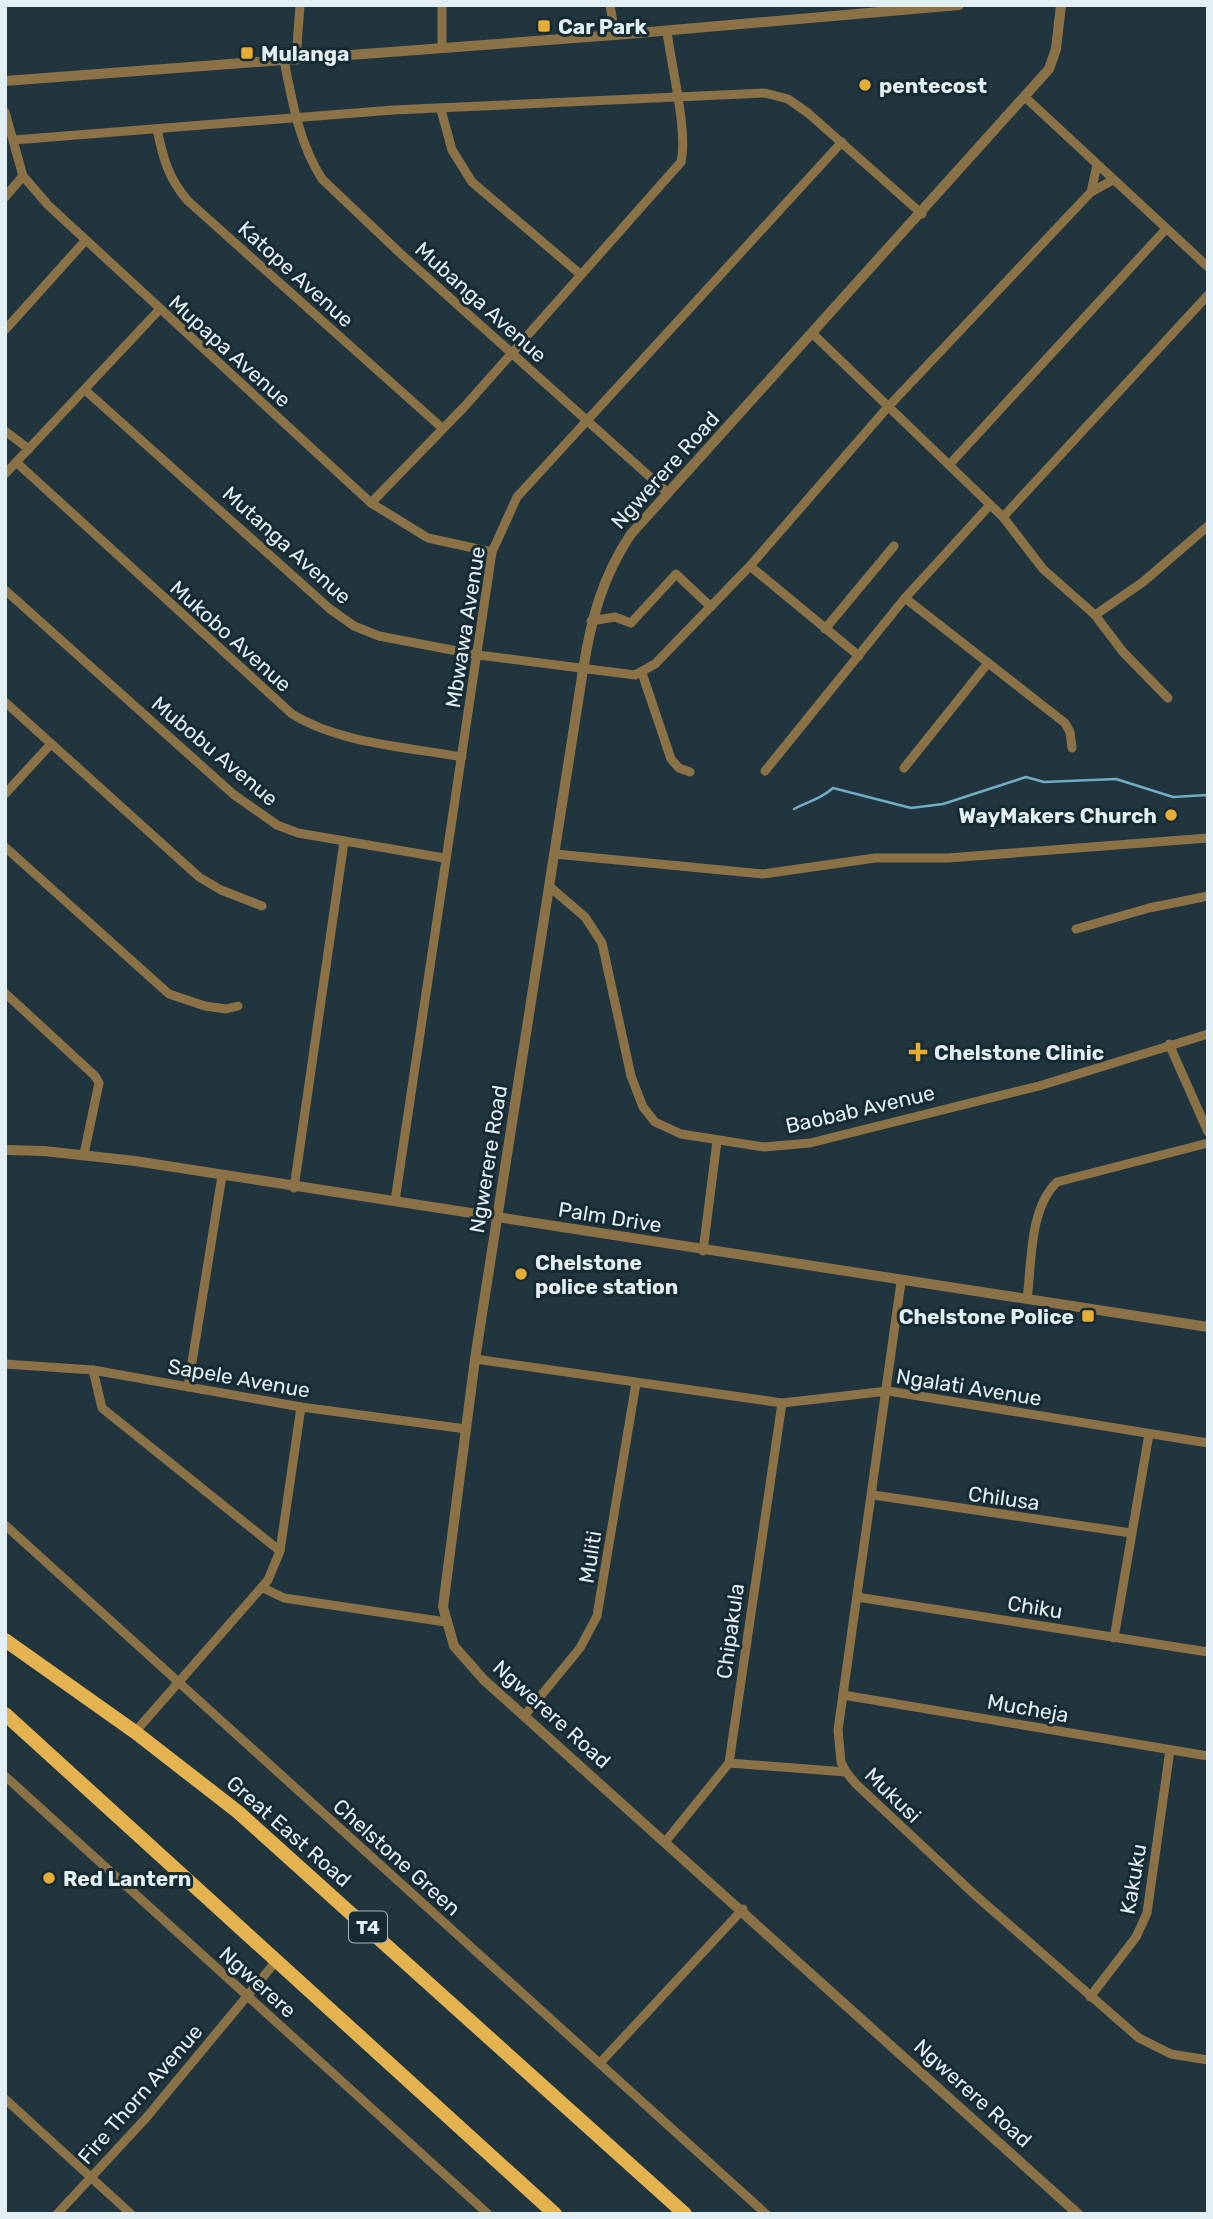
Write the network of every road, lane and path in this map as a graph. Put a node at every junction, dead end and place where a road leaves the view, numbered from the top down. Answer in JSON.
{"nodes":[{"id":1,"x":300,"y":5,"type":"edge"},
{"id":2,"x":442,"y":5,"type":"edge"},
{"id":3,"x":610,"y":5,"type":"edge"},
{"id":4,"x":959,"y":5,"type":"edge"},
{"id":5,"x":1061,"y":5,"type":"edge"},
{"id":6,"x":891,"y":8,"type":"edge"},
{"id":7,"x":667,"y":31,"type":"junction"},
{"id":8,"x":615,"y":35,"type":"junction"},
{"id":9,"x":442,"y":48,"type":"junction"},
{"id":10,"x":296,"y":60,"type":"junction"},
{"id":11,"x":284,"y":61,"type":"junction"},
{"id":12,"x":5,"y":81,"type":"edge"},
{"id":13,"x":675,"y":96,"type":"junction"},
{"id":14,"x":1026,"y":98,"type":"junction"},
{"id":15,"x":441,"y":110,"type":"junction"},
{"id":16,"x":5,"y":111,"type":"edge"},
{"id":17,"x":296,"y":119,"type":"junction"},
{"id":18,"x":157,"y":129,"type":"junction"},
{"id":19,"x":14,"y":140,"type":"junction"},
{"id":20,"x":842,"y":142,"type":"junction"},
{"id":21,"x":1097,"y":165,"type":"junction"},
{"id":22,"x":23,"y":176,"type":"junction"},
{"id":23,"x":1114,"y":180,"type":"junction"},
{"id":24,"x":1091,"y":192,"type":"junction"},
{"id":25,"x":5,"y":197,"type":"edge"},
{"id":26,"x":922,"y":214,"type":"junction"},
{"id":27,"x":1166,"y":229,"type":"junction"},
{"id":28,"x":84,"y":242,"type":"junction"},
{"id":29,"x":1208,"y":267,"type":"edge"},
{"id":30,"x":580,"y":274,"type":"junction"},
{"id":31,"x":1208,"y":295,"type":"edge"},
{"id":32,"x":159,"y":310,"type":"junction"},
{"id":33,"x":5,"y":330,"type":"edge"},
{"id":34,"x":813,"y":334,"type":"junction"},
{"id":35,"x":512,"y":353,"type":"junction"},
{"id":36,"x":85,"y":390,"type":"junction"},
{"id":37,"x":887,"y":408,"type":"junction"},
{"id":38,"x":586,"y":419,"type":"junction"},
{"id":39,"x":441,"y":427,"type":"junction"},
{"id":40,"x":5,"y":430,"type":"edge"},
{"id":41,"x":29,"y":449,"type":"junction"},
{"id":42,"x":16,"y":462,"type":"junction"},
{"id":43,"x":948,"y":465,"type":"junction"},
{"id":44,"x":5,"y":474,"type":"edge"},
{"id":45,"x":668,"y":493,"type":"junction"},
{"id":46,"x":371,"y":503,"type":"junction"},
{"id":47,"x":989,"y":505,"type":"junction"},
{"id":48,"x":1003,"y":517,"type":"junction"},
{"id":49,"x":1208,"y":526,"type":"edge"},
{"id":50,"x":894,"y":546,"type":"dead end"},
{"id":51,"x":492,"y":552,"type":"junction"},
{"id":52,"x":750,"y":566,"type":"junction"},
{"id":53,"x":5,"y":590,"type":"edge"},
{"id":54,"x":905,"y":598,"type":"junction"},
{"id":55,"x":711,"y":607,"type":"junction"},
{"id":56,"x":1095,"y":615,"type":"junction"},
{"id":57,"x":591,"y":621,"type":"junction"},
{"id":58,"x":825,"y":629,"type":"junction"},
{"id":59,"x":478,"y":655,"type":"junction"},
{"id":60,"x":859,"y":656,"type":"junction"},
{"id":61,"x":988,"y":663,"type":"junction"},
{"id":62,"x":583,"y":670,"type":"junction"},
{"id":63,"x":642,"y":673,"type":"junction"},
{"id":64,"x":1168,"y":698,"type":"dead end"},
{"id":65,"x":5,"y":702,"type":"edge"},
{"id":66,"x":50,"y":745,"type":"junction"},
{"id":67,"x":1072,"y":748,"type":"dead end"},
{"id":68,"x":463,"y":757,"type":"junction"},
{"id":69,"x":904,"y":768,"type":"dead end"},
{"id":70,"x":765,"y":771,"type":"dead end"},
{"id":71,"x":690,"y":772,"type":"dead end"},
{"id":72,"x":5,"y":793,"type":"edge"},
{"id":73,"x":1208,"y":838,"type":"edge"},
{"id":74,"x":344,"y":842,"type":"junction"},
{"id":75,"x":5,"y":847,"type":"edge"},
{"id":76,"x":555,"y":854,"type":"junction"},
{"id":77,"x":444,"y":858,"type":"junction"},
{"id":78,"x":550,"y":887,"type":"junction"},
{"id":79,"x":1208,"y":896,"type":"edge"},
{"id":80,"x":262,"y":906,"type":"dead end"},
{"id":81,"x":1076,"y":929,"type":"dead end"},
{"id":82,"x":5,"y":993,"type":"edge"},
{"id":83,"x":238,"y":1006,"type":"dead end"},
{"id":84,"x":1208,"y":1034,"type":"edge"},
{"id":85,"x":1169,"y":1044,"type":"junction"},
{"id":86,"x":1208,"y":1132,"type":"edge"},
{"id":87,"x":717,"y":1141,"type":"junction"},
{"id":88,"x":1208,"y":1143,"type":"edge"},
{"id":89,"x":5,"y":1150,"type":"edge"},
{"id":90,"x":84,"y":1154,"type":"junction"},
{"id":91,"x":222,"y":1176,"type":"junction"},
{"id":92,"x":294,"y":1188,"type":"junction"},
{"id":93,"x":395,"y":1202,"type":"junction"},
{"id":94,"x":499,"y":1220,"type":"junction"},
{"id":95,"x":703,"y":1251,"type":"junction"},
{"id":96,"x":901,"y":1282,"type":"junction"},
{"id":97,"x":1027,"y":1299,"type":"junction"},
{"id":98,"x":1208,"y":1327,"type":"edge"},
{"id":99,"x":475,"y":1359,"type":"junction"},
{"id":100,"x":5,"y":1364,"type":"edge"},
{"id":101,"x":93,"y":1370,"type":"junction"},
{"id":102,"x":636,"y":1383,"type":"junction"},
{"id":103,"x":188,"y":1387,"type":"junction"},
{"id":104,"x":888,"y":1391,"type":"junction"},
{"id":105,"x":782,"y":1403,"type":"junction"},
{"id":106,"x":301,"y":1407,"type":"junction"},
{"id":107,"x":466,"y":1429,"type":"junction"},
{"id":108,"x":1149,"y":1434,"type":"junction"},
{"id":109,"x":1208,"y":1443,"type":"edge"},
{"id":110,"x":873,"y":1495,"type":"junction"},
{"id":111,"x":5,"y":1525,"type":"edge"},
{"id":112,"x":1131,"y":1533,"type":"junction"},
{"id":113,"x":280,"y":1551,"type":"junction"},
{"id":114,"x":263,"y":1588,"type":"junction"},
{"id":115,"x":857,"y":1597,"type":"junction"},
{"id":116,"x":446,"y":1622,"type":"junction"},
{"id":117,"x":1114,"y":1638,"type":"junction"},
{"id":118,"x":5,"y":1640,"type":"edge"},
{"id":119,"x":1208,"y":1652,"type":"edge"},
{"id":120,"x":178,"y":1683,"type":"junction"},
{"id":121,"x":843,"y":1695,"type":"junction"},
{"id":122,"x":5,"y":1714,"type":"edge"},
{"id":123,"x":525,"y":1715,"type":"junction"},
{"id":124,"x":135,"y":1732,"type":"junction"},
{"id":125,"x":1170,"y":1750,"type":"junction"},
{"id":126,"x":1208,"y":1756,"type":"edge"},
{"id":127,"x":729,"y":1763,"type":"junction"},
{"id":128,"x":846,"y":1772,"type":"junction"},
{"id":129,"x":5,"y":1776,"type":"edge"},
{"id":130,"x":666,"y":1842,"type":"junction"},
{"id":131,"x":743,"y":1909,"type":"junction"},
{"id":132,"x":277,"y":1960,"type":"junction"},
{"id":133,"x":248,"y":1996,"type":"junction"},
{"id":134,"x":1090,"y":1997,"type":"junction"},
{"id":135,"x":1208,"y":2060,"type":"edge"},
{"id":136,"x":600,"y":2063,"type":"junction"},
{"id":137,"x":5,"y":2099,"type":"edge"},
{"id":138,"x":91,"y":2177,"type":"junction"},
{"id":139,"x":57,"y":2214,"type":"edge"},
{"id":140,"x":131,"y":2214,"type":"edge"},
{"id":141,"x":488,"y":2214,"type":"edge"},
{"id":142,"x":555,"y":2214,"type":"edge"},
{"id":143,"x":685,"y":2214,"type":"edge"},
{"id":144,"x":766,"y":2214,"type":"edge"},
{"id":145,"x":1079,"y":2214,"type":"edge"}],
"edges":[{"from":1,"to":10,"type":"street"},
{"from":2,"to":9,"type":"street"},
{"from":3,"to":8,"type":"street"},
{"from":4,"to":6,"type":"street"},
{"from":5,"to":14,"type":"street","name":"Ngwerere Road"},
{"from":6,"to":7,"type":"street"},
{"from":7,"to":8,"type":"street"},
{"from":7,"to":13,"type":"street"},
{"from":8,"to":9,"type":"street"},
{"from":9,"to":10,"type":"street"},
{"from":10,"to":11,"type":"street"},
{"from":11,"to":12,"type":"street"},
{"from":11,"to":17,"type":"street","name":"Mubanga Avenue"},
{"from":13,"to":15,"type":"street"},
{"from":13,"to":20,"type":"street"},
{"from":13,"to":30,"type":"street"},
{"from":14,"to":21,"type":"street"},
{"from":14,"to":26,"type":"street","name":"Ngwerere Road"},
{"from":15,"to":17,"type":"street"},
{"from":15,"to":30,"type":"street"},
{"from":16,"to":19,"type":"street","name":"Mupapa Avenue"},
{"from":17,"to":18,"type":"street"},
{"from":17,"to":35,"type":"street","name":"Mubanga Avenue"},
{"from":18,"to":19,"type":"street"},
{"from":18,"to":39,"type":"street","name":"Katope Avenue"},
{"from":19,"to":22,"type":"street","name":"Mupapa Avenue"},
{"from":20,"to":26,"type":"street"},
{"from":20,"to":38,"type":"street","name":"Mbwawa Avenue"},
{"from":21,"to":23,"type":"street"},
{"from":21,"to":24,"type":"street"},
{"from":22,"to":25,"type":"street"},
{"from":22,"to":28,"type":"street","name":"Mupapa Avenue"},
{"from":23,"to":24,"type":"street"},
{"from":23,"to":27,"type":"street"},
{"from":24,"to":37,"type":"street"},
{"from":26,"to":34,"type":"street","name":"Ngwerere Road"},
{"from":27,"to":29,"type":"street"},
{"from":27,"to":43,"type":"street"},
{"from":28,"to":32,"type":"street","name":"Mupapa Avenue"},
{"from":28,"to":33,"type":"street"},
{"from":30,"to":35,"type":"street"},
{"from":31,"to":48,"type":"street"},
{"from":32,"to":36,"type":"street"},
{"from":32,"to":46,"type":"street","name":"Mupapa Avenue"},
{"from":34,"to":37,"type":"street"},
{"from":34,"to":45,"type":"street","name":"Ngwerere Road"},
{"from":35,"to":38,"type":"street","name":"Mubanga Avenue"},
{"from":35,"to":39,"type":"street"},
{"from":36,"to":41,"type":"street"},
{"from":36,"to":59,"type":"street","name":"Mutanga Avenue"},
{"from":37,"to":43,"type":"street"},
{"from":37,"to":52,"type":"street"},
{"from":38,"to":45,"type":"street","name":"Mubanga Avenue"},
{"from":38,"to":51,"type":"street","name":"Mbwawa Avenue"},
{"from":39,"to":46,"type":"street"},
{"from":40,"to":41,"type":"street"},
{"from":41,"to":42,"type":"street"},
{"from":42,"to":44,"type":"street"},
{"from":42,"to":68,"type":"street","name":"Mukobo Avenue"},
{"from":43,"to":47,"type":"street"},
{"from":45,"to":57,"type":"street","name":"Ngwerere Road"},
{"from":46,"to":51,"type":"street","name":"Mupapa Avenue"},
{"from":47,"to":48,"type":"street"},
{"from":47,"to":54,"type":"street"},
{"from":48,"to":56,"type":"street"},
{"from":49,"to":56,"type":"street"},
{"from":50,"to":58,"type":"street"},
{"from":51,"to":59,"type":"street","name":"Mbwawa Avenue"},
{"from":52,"to":55,"type":"street"},
{"from":52,"to":58,"type":"street"},
{"from":53,"to":74,"type":"street","name":"Mubobu Avenue"},
{"from":54,"to":60,"type":"street"},
{"from":54,"to":61,"type":"street"},
{"from":55,"to":57,"type":"street"},
{"from":55,"to":63,"type":"street"},
{"from":56,"to":64,"type":"street"},
{"from":57,"to":62,"type":"street","name":"Ngwerere Road"},
{"from":58,"to":60,"type":"street"},
{"from":59,"to":62,"type":"street","name":"Mutanga Avenue"},
{"from":59,"to":68,"type":"street","name":"Mbwawa Avenue"},
{"from":60,"to":70,"type":"street"},
{"from":61,"to":67,"type":"street"},
{"from":61,"to":69,"type":"street"},
{"from":62,"to":63,"type":"street","name":"Mutanga Avenue"},
{"from":62,"to":76,"type":"street","name":"Ngwerere Road"},
{"from":63,"to":71,"type":"street"},
{"from":65,"to":66,"type":"street"},
{"from":66,"to":72,"type":"street"},
{"from":66,"to":80,"type":"street"},
{"from":68,"to":77,"type":"street","name":"Mbwawa Avenue"},
{"from":73,"to":76,"type":"street"},
{"from":74,"to":77,"type":"street","name":"Mubobu Avenue"},
{"from":74,"to":92,"type":"street"},
{"from":75,"to":83,"type":"street"},
{"from":76,"to":78,"type":"street","name":"Ngwerere Road"},
{"from":77,"to":93,"type":"street","name":"Mbwawa Avenue"},
{"from":78,"to":87,"type":"street","name":"Baobab Avenue"},
{"from":78,"to":94,"type":"street","name":"Ngwerere Road"},
{"from":79,"to":81,"type":"street"},
{"from":82,"to":90,"type":"street"},
{"from":84,"to":85,"type":"street","name":"Baobab Avenue"},
{"from":85,"to":86,"type":"street"},
{"from":85,"to":87,"type":"street","name":"Baobab Avenue"},
{"from":87,"to":95,"type":"street"},
{"from":88,"to":97,"type":"street"},
{"from":89,"to":90,"type":"street","name":"Palm Drive"},
{"from":90,"to":91,"type":"street","name":"Palm Drive"},
{"from":91,"to":92,"type":"street","name":"Palm Drive"},
{"from":91,"to":103,"type":"street"},
{"from":92,"to":93,"type":"street","name":"Palm Drive"},
{"from":93,"to":94,"type":"street","name":"Palm Drive"},
{"from":94,"to":95,"type":"street","name":"Palm Drive"},
{"from":94,"to":99,"type":"street","name":"Ngwerere Road"},
{"from":95,"to":96,"type":"street","name":"Palm Drive"},
{"from":96,"to":97,"type":"street","name":"Palm Drive"},
{"from":96,"to":104,"type":"street","name":"Mukusi"},
{"from":97,"to":98,"type":"street","name":"Palm Drive"},
{"from":99,"to":102,"type":"street","name":"Ngalati Avenue"},
{"from":99,"to":107,"type":"street","name":"Ngwerere Road"},
{"from":100,"to":101,"type":"street","name":"Sapele Avenue"},
{"from":101,"to":103,"type":"street","name":"Sapele Avenue"},
{"from":101,"to":113,"type":"street"},
{"from":102,"to":105,"type":"street","name":"Ngalati Avenue"},
{"from":102,"to":123,"type":"street","name":"Muliti"},
{"from":103,"to":106,"type":"street","name":"Sapele Avenue"},
{"from":104,"to":105,"type":"street","name":"Ngalati Avenue"},
{"from":104,"to":108,"type":"street","name":"Ngalati Avenue"},
{"from":104,"to":110,"type":"street","name":"Mukusi"},
{"from":105,"to":127,"type":"street","name":"Chipakula"},
{"from":106,"to":107,"type":"street","name":"Sapele Avenue"},
{"from":106,"to":113,"type":"street"},
{"from":107,"to":116,"type":"street","name":"Ngwerere Road"},
{"from":108,"to":109,"type":"street","name":"Ngalati Avenue"},
{"from":108,"to":112,"type":"street"},
{"from":110,"to":112,"type":"street","name":"Chilusa"},
{"from":110,"to":115,"type":"street","name":"Mukusi"},
{"from":111,"to":120,"type":"street","name":"Chelstone Green"},
{"from":112,"to":117,"type":"street"},
{"from":113,"to":114,"type":"street"},
{"from":114,"to":116,"type":"street"},
{"from":114,"to":120,"type":"street"},
{"from":115,"to":117,"type":"street","name":"Chiku"},
{"from":115,"to":121,"type":"street","name":"Mukusi"},
{"from":116,"to":123,"type":"street","name":"Ngwerere Road"},
{"from":117,"to":119,"type":"street","name":"Chiku"},
{"from":118,"to":124,"type":"main road","name":"Great East Road","number":"T4"},
{"from":120,"to":124,"type":"street"},
{"from":120,"to":136,"type":"street","name":"Chelstone Green"},
{"from":121,"to":125,"type":"street","name":"Mucheja"},
{"from":121,"to":128,"type":"street","name":"Mukusi"},
{"from":122,"to":132,"type":"main road"},
{"from":123,"to":130,"type":"street","name":"Ngwerere Road"},
{"from":124,"to":143,"type":"main road","name":"Great East Road","number":"T4"},
{"from":125,"to":126,"type":"street","name":"Mucheja"},
{"from":125,"to":134,"type":"street","name":"Kakuku"},
{"from":127,"to":128,"type":"street"},
{"from":127,"to":130,"type":"street"},
{"from":128,"to":134,"type":"street","name":"Mukusi"},
{"from":129,"to":133,"type":"street","name":"Ngwerere"},
{"from":130,"to":131,"type":"street","name":"Ngwerere Road"},
{"from":131,"to":136,"type":"street"},
{"from":131,"to":145,"type":"street","name":"Ngwerere Road"},
{"from":132,"to":133,"type":"street","name":"Fire Thorn Avenue"},
{"from":132,"to":142,"type":"main road"},
{"from":133,"to":138,"type":"street","name":"Fire Thorn Avenue"},
{"from":133,"to":141,"type":"street","name":"Ngwerere"},
{"from":134,"to":135,"type":"street","name":"Mukusi"},
{"from":136,"to":144,"type":"street","name":"Chelstone Green"},
{"from":137,"to":138,"type":"street"},
{"from":138,"to":139,"type":"street","name":"Fire Thorn Avenue"},
{"from":138,"to":140,"type":"street"}]}
